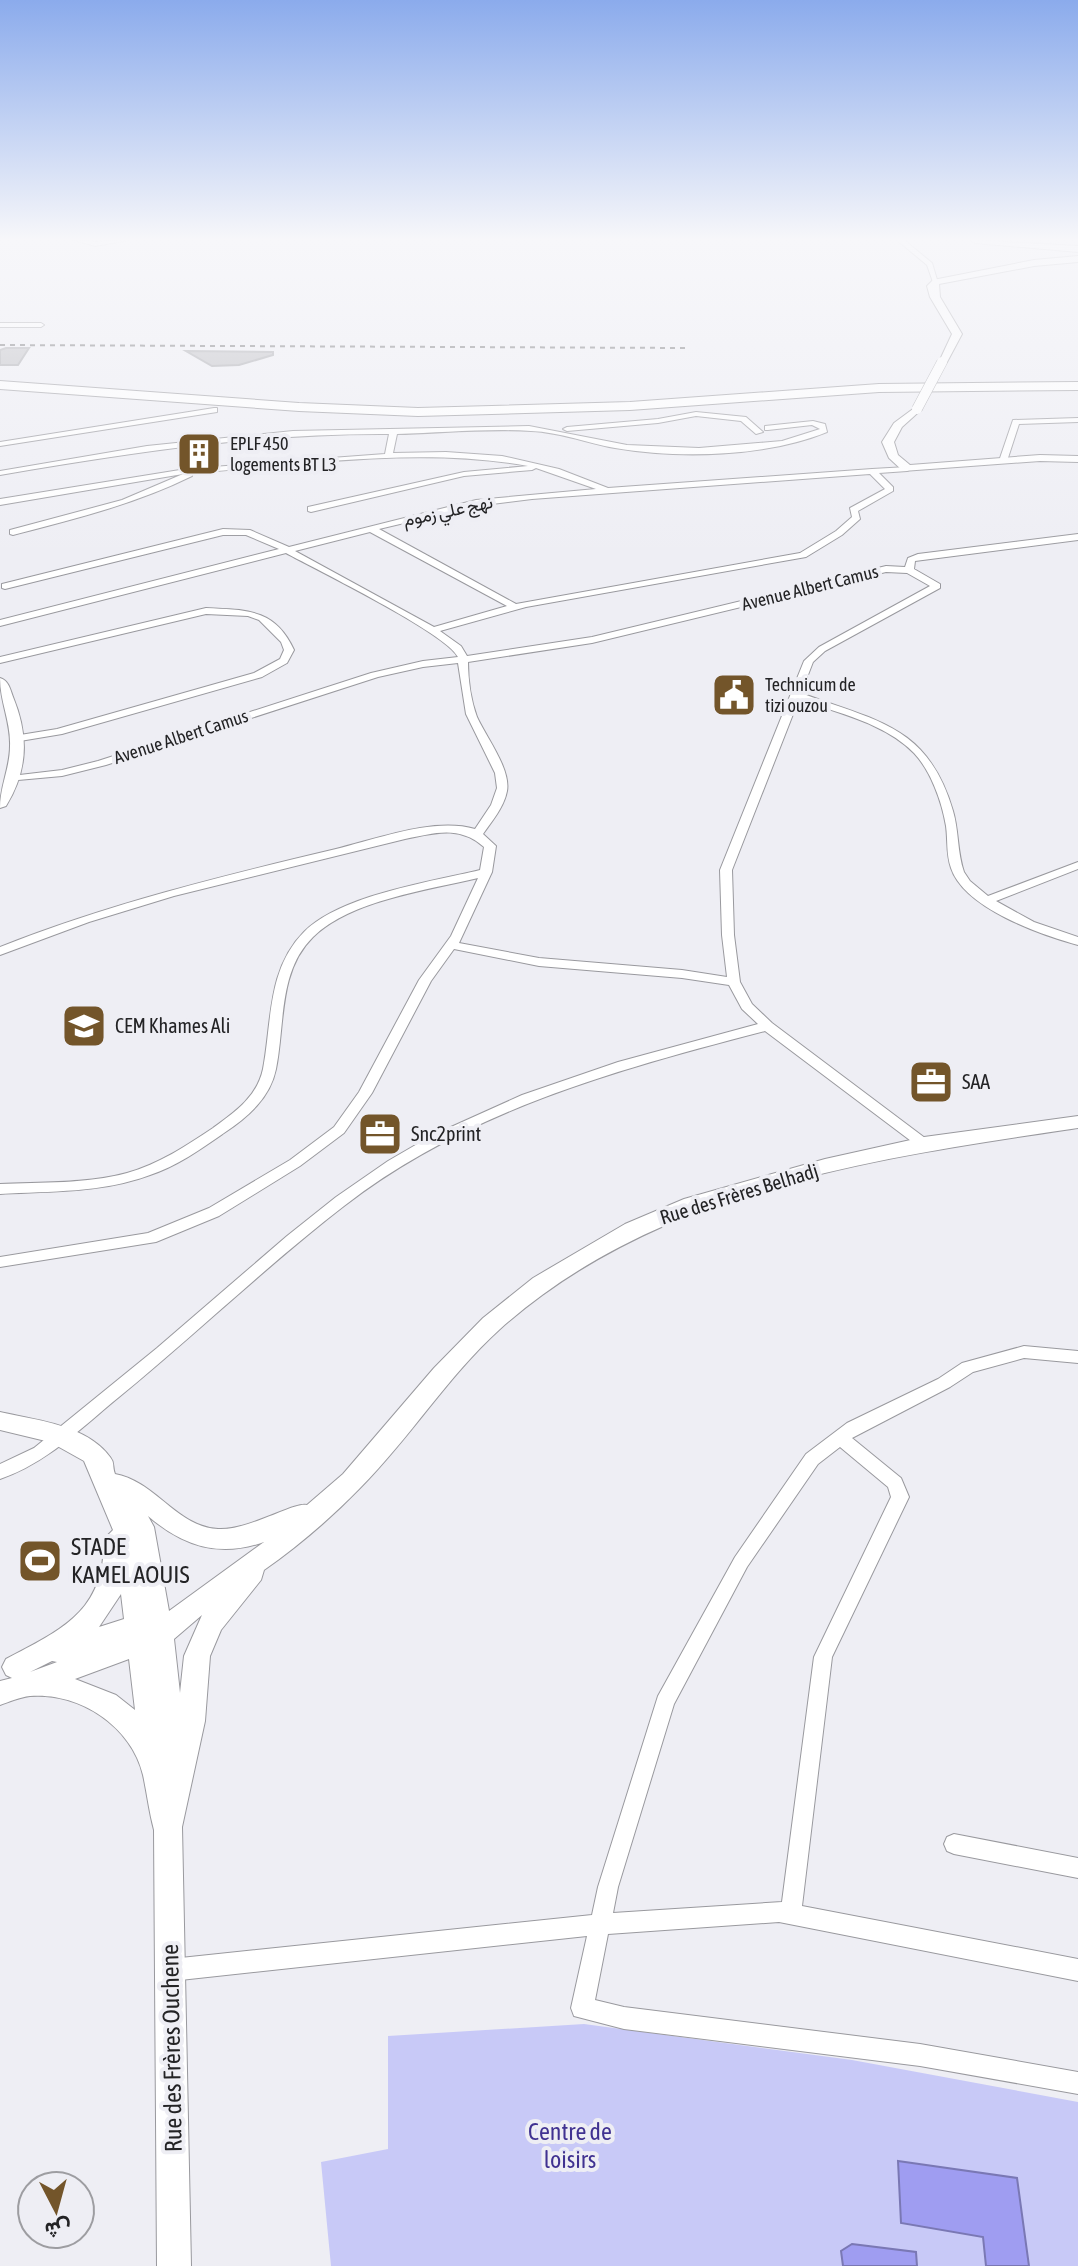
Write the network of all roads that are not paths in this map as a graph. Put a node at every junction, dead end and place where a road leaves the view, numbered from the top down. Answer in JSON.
{"nodes":[{"id":1,"x":951,"y":346,"type":"edge"},
{"id":2,"x":0,"y":372,"type":"edge"},
{"id":3,"x":0,"y":379,"type":"edge"},
{"id":4,"x":1078,"y":379,"type":"edge"},
{"id":5,"x":0,"y":385,"type":"edge"},
{"id":6,"x":1078,"y":386,"type":"edge"},
{"id":7,"x":267,"y":389,"type":"dead end"},
{"id":8,"x":333,"y":393,"type":"dead end"},
{"id":9,"x":592,"y":401,"type":"junction"},
{"id":10,"x":214,"y":410,"type":"dead end"},
{"id":11,"x":1078,"y":420,"type":"edge"},
{"id":12,"x":115,"y":426,"type":"junction"},
{"id":13,"x":768,"y":428,"type":"dead end"},
{"id":14,"x":551,"y":429,"type":"junction"},
{"id":15,"x":393,"y":432,"type":"junction"},
{"id":16,"x":759,"y":432,"type":"dead end"},
{"id":17,"x":0,"y":444,"type":"edge"},
{"id":18,"x":134,"y":450,"type":"junction"},
{"id":19,"x":389,"y":456,"type":"junction"},
{"id":20,"x":1078,"y":459,"type":"edge"},
{"id":21,"x":1003,"y":461,"type":"junction"},
{"id":22,"x":545,"y":467,"type":"junction"},
{"id":23,"x":907,"y":469,"type":"junction"},
{"id":24,"x":196,"y":470,"type":"junction"},
{"id":25,"x":872,"y":471,"type":"junction"},
{"id":26,"x":0,"y":473,"type":"edge"},
{"id":27,"x":610,"y":492,"type":"junction"},
{"id":28,"x":0,"y":502,"type":"edge"},
{"id":29,"x":311,"y":509,"type":"dead end"},
{"id":30,"x":370,"y":528,"type":"junction"},
{"id":31,"x":13,"y":532,"type":"dead end"},
{"id":32,"x":1078,"y":537,"type":"edge"},
{"id":33,"x":286,"y":549,"type":"junction"},
{"id":34,"x":909,"y":570,"type":"junction"},
{"id":35,"x":5,"y":586,"type":"dead end"},
{"id":36,"x":515,"y":607,"type":"junction"},
{"id":37,"x":0,"y":623,"type":"edge"},
{"id":38,"x":433,"y":630,"type":"junction"},
{"id":39,"x":463,"y":658,"type":"junction"},
{"id":40,"x":0,"y":660,"type":"edge"},
{"id":41,"x":0,"y":682,"type":"edge"},
{"id":42,"x":795,"y":694,"type":"junction"},
{"id":43,"x":20,"y":738,"type":"junction"},
{"id":44,"x":4,"y":792,"type":"edge"},
{"id":45,"x":477,"y":834,"type":"junction"},
{"id":46,"x":1078,"y":865,"type":"edge"},
{"id":47,"x":486,"y":872,"type":"junction"},
{"id":48,"x":988,"y":900,"type":"junction"},
{"id":49,"x":1078,"y":941,"type":"edge"},
{"id":50,"x":451,"y":945,"type":"junction"},
{"id":51,"x":0,"y":951,"type":"edge"},
{"id":52,"x":734,"y":982,"type":"junction"},
{"id":53,"x":767,"y":1026,"type":"junction"},
{"id":54,"x":1078,"y":1122,"type":"edge"},
{"id":55,"x":924,"y":1144,"type":"junction"},
{"id":56,"x":0,"y":1189,"type":"edge"},
{"id":57,"x":0,"y":1262,"type":"edge"},
{"id":58,"x":1078,"y":1357,"type":"edge"},
{"id":59,"x":0,"y":1421,"type":"edge"},
{"id":60,"x":61,"y":1436,"type":"junction"},
{"id":61,"x":840,"y":1438,"type":"junction"},
{"id":62,"x":0,"y":1472,"type":"edge"},
{"id":63,"x":352,"y":1481,"type":"junction"},
{"id":64,"x":112,"y":1485,"type":"junction"},
{"id":65,"x":269,"y":1553,"type":"junction"},
{"id":66,"x":149,"y":1631,"type":"junction"},
{"id":67,"x":15,"y":1674,"type":"edge"},
{"id":68,"x":0,"y":1693,"type":"edge"},
{"id":69,"x":168,"y":1792,"type":"junction"},
{"id":70,"x":954,"y":1844,"type":"dead end"},
{"id":71,"x":1078,"y":1868,"type":"edge"},
{"id":72,"x":791,"y":1914,"type":"junction"},
{"id":73,"x":601,"y":1924,"type":"junction"},
{"id":74,"x":171,"y":1970,"type":"junction"},
{"id":75,"x":1078,"y":1970,"type":"edge"},
{"id":76,"x":1078,"y":2083,"type":"edge"},
{"id":77,"x":174,"y":2266,"type":"edge"}],
"edges":[{"from":1,"to":23,"type":"main road","bridge":true},
{"from":2,"to":7,"type":"highway"},
{"from":3,"to":9,"type":"highway"},
{"from":4,"to":9,"type":"highway"},
{"from":5,"to":6,"type":"highway"},
{"from":8,"to":9,"type":"highway"},
{"from":10,"to":12,"type":"street"},
{"from":11,"to":21,"type":"street"},
{"from":12,"to":17,"type":"street"},
{"from":12,"to":18,"type":"street"},
{"from":13,"to":14,"type":"street"},
{"from":14,"to":15,"type":"street"},
{"from":14,"to":16,"type":"street"},
{"from":15,"to":18,"type":"street"},
{"from":15,"to":19,"type":"street"},
{"from":18,"to":26,"type":"street"},
{"from":19,"to":22,"type":"street"},
{"from":19,"to":24,"type":"street"},
{"from":20,"to":21,"type":"main road"},
{"from":21,"to":23,"type":"main road"},
{"from":22,"to":27,"type":"street"},
{"from":22,"to":29,"type":"street"},
{"from":23,"to":25,"type":"street","name":"نهج علي زموم"},
{"from":24,"to":28,"type":"street"},
{"from":24,"to":31,"type":"street"},
{"from":25,"to":27,"type":"street","name":"نهج علي زموم"},
{"from":25,"to":36,"type":"street"},
{"from":27,"to":30,"type":"street","name":"نهج علي زموم"},
{"from":30,"to":33,"type":"street","name":"نهج علي زموم"},
{"from":30,"to":36,"type":"street"},
{"from":32,"to":34,"type":"street"},
{"from":33,"to":35,"type":"street"},
{"from":33,"to":37,"type":"street","name":"نهج علي زموم"},
{"from":33,"to":38,"type":"street"},
{"from":34,"to":39,"type":"street","name":"Avenue Albert Camus"},
{"from":34,"to":42,"type":"street"},
{"from":36,"to":38,"type":"street"},
{"from":38,"to":39,"type":"street"},
{"from":39,"to":44,"type":"street","name":"Avenue Albert Camus"},
{"from":39,"to":45,"type":"street"},
{"from":40,"to":43,"type":"street"},
{"from":41,"to":43,"type":"main road"},
{"from":42,"to":48,"type":"street"},
{"from":42,"to":52,"type":"street"},
{"from":43,"to":44,"type":"main road"},
{"from":45,"to":47,"type":"street"},
{"from":45,"to":51,"type":"street"},
{"from":46,"to":48,"type":"street"},
{"from":47,"to":50,"type":"street"},
{"from":47,"to":56,"type":"street"},
{"from":48,"to":49,"type":"street"},
{"from":50,"to":52,"type":"street"},
{"from":50,"to":57,"type":"street"},
{"from":52,"to":53,"type":"street"},
{"from":53,"to":55,"type":"street"},
{"from":53,"to":60,"type":"street"},
{"from":54,"to":55,"type":"main road","name":"Rue des Frères Belhadj"},
{"from":55,"to":63,"type":"main road","name":"Rue des Frères Belhadj"},
{"from":58,"to":61,"type":"street"},
{"from":59,"to":60,"type":"main road"},
{"from":60,"to":62,"type":"street"},
{"from":60,"to":64,"type":"main road"},
{"from":61,"to":72,"type":"street"},
{"from":61,"to":73,"type":"street"},
{"from":63,"to":64,"type":"main road"},
{"from":63,"to":65,"type":"main road","name":"Rue des Frères Belhadj"},
{"from":64,"to":66,"type":"main road","name":"Rue des Frères Ouchene"},
{"from":64,"to":67,"type":"main road"},
{"from":65,"to":66,"type":"main road","name":"Rue des Frères Belhadj"},
{"from":65,"to":69,"type":"main road"},
{"from":66,"to":67,"type":"main road","name":"Rue des Frères Belhadj"},
{"from":66,"to":69,"type":"main road","name":"Rue des Frères Ouchene"},
{"from":67,"to":68,"type":"main road"},
{"from":67,"to":69,"type":"main road"},
{"from":69,"to":74,"type":"main road","name":"Rue des Frères Ouchene"},
{"from":70,"to":71,"type":"street"},
{"from":72,"to":73,"type":"street"},
{"from":72,"to":75,"type":"street"},
{"from":73,"to":74,"type":"street"},
{"from":73,"to":76,"type":"street"},
{"from":74,"to":77,"type":"main road","name":"Rue des Frères Ouchene"}]}
